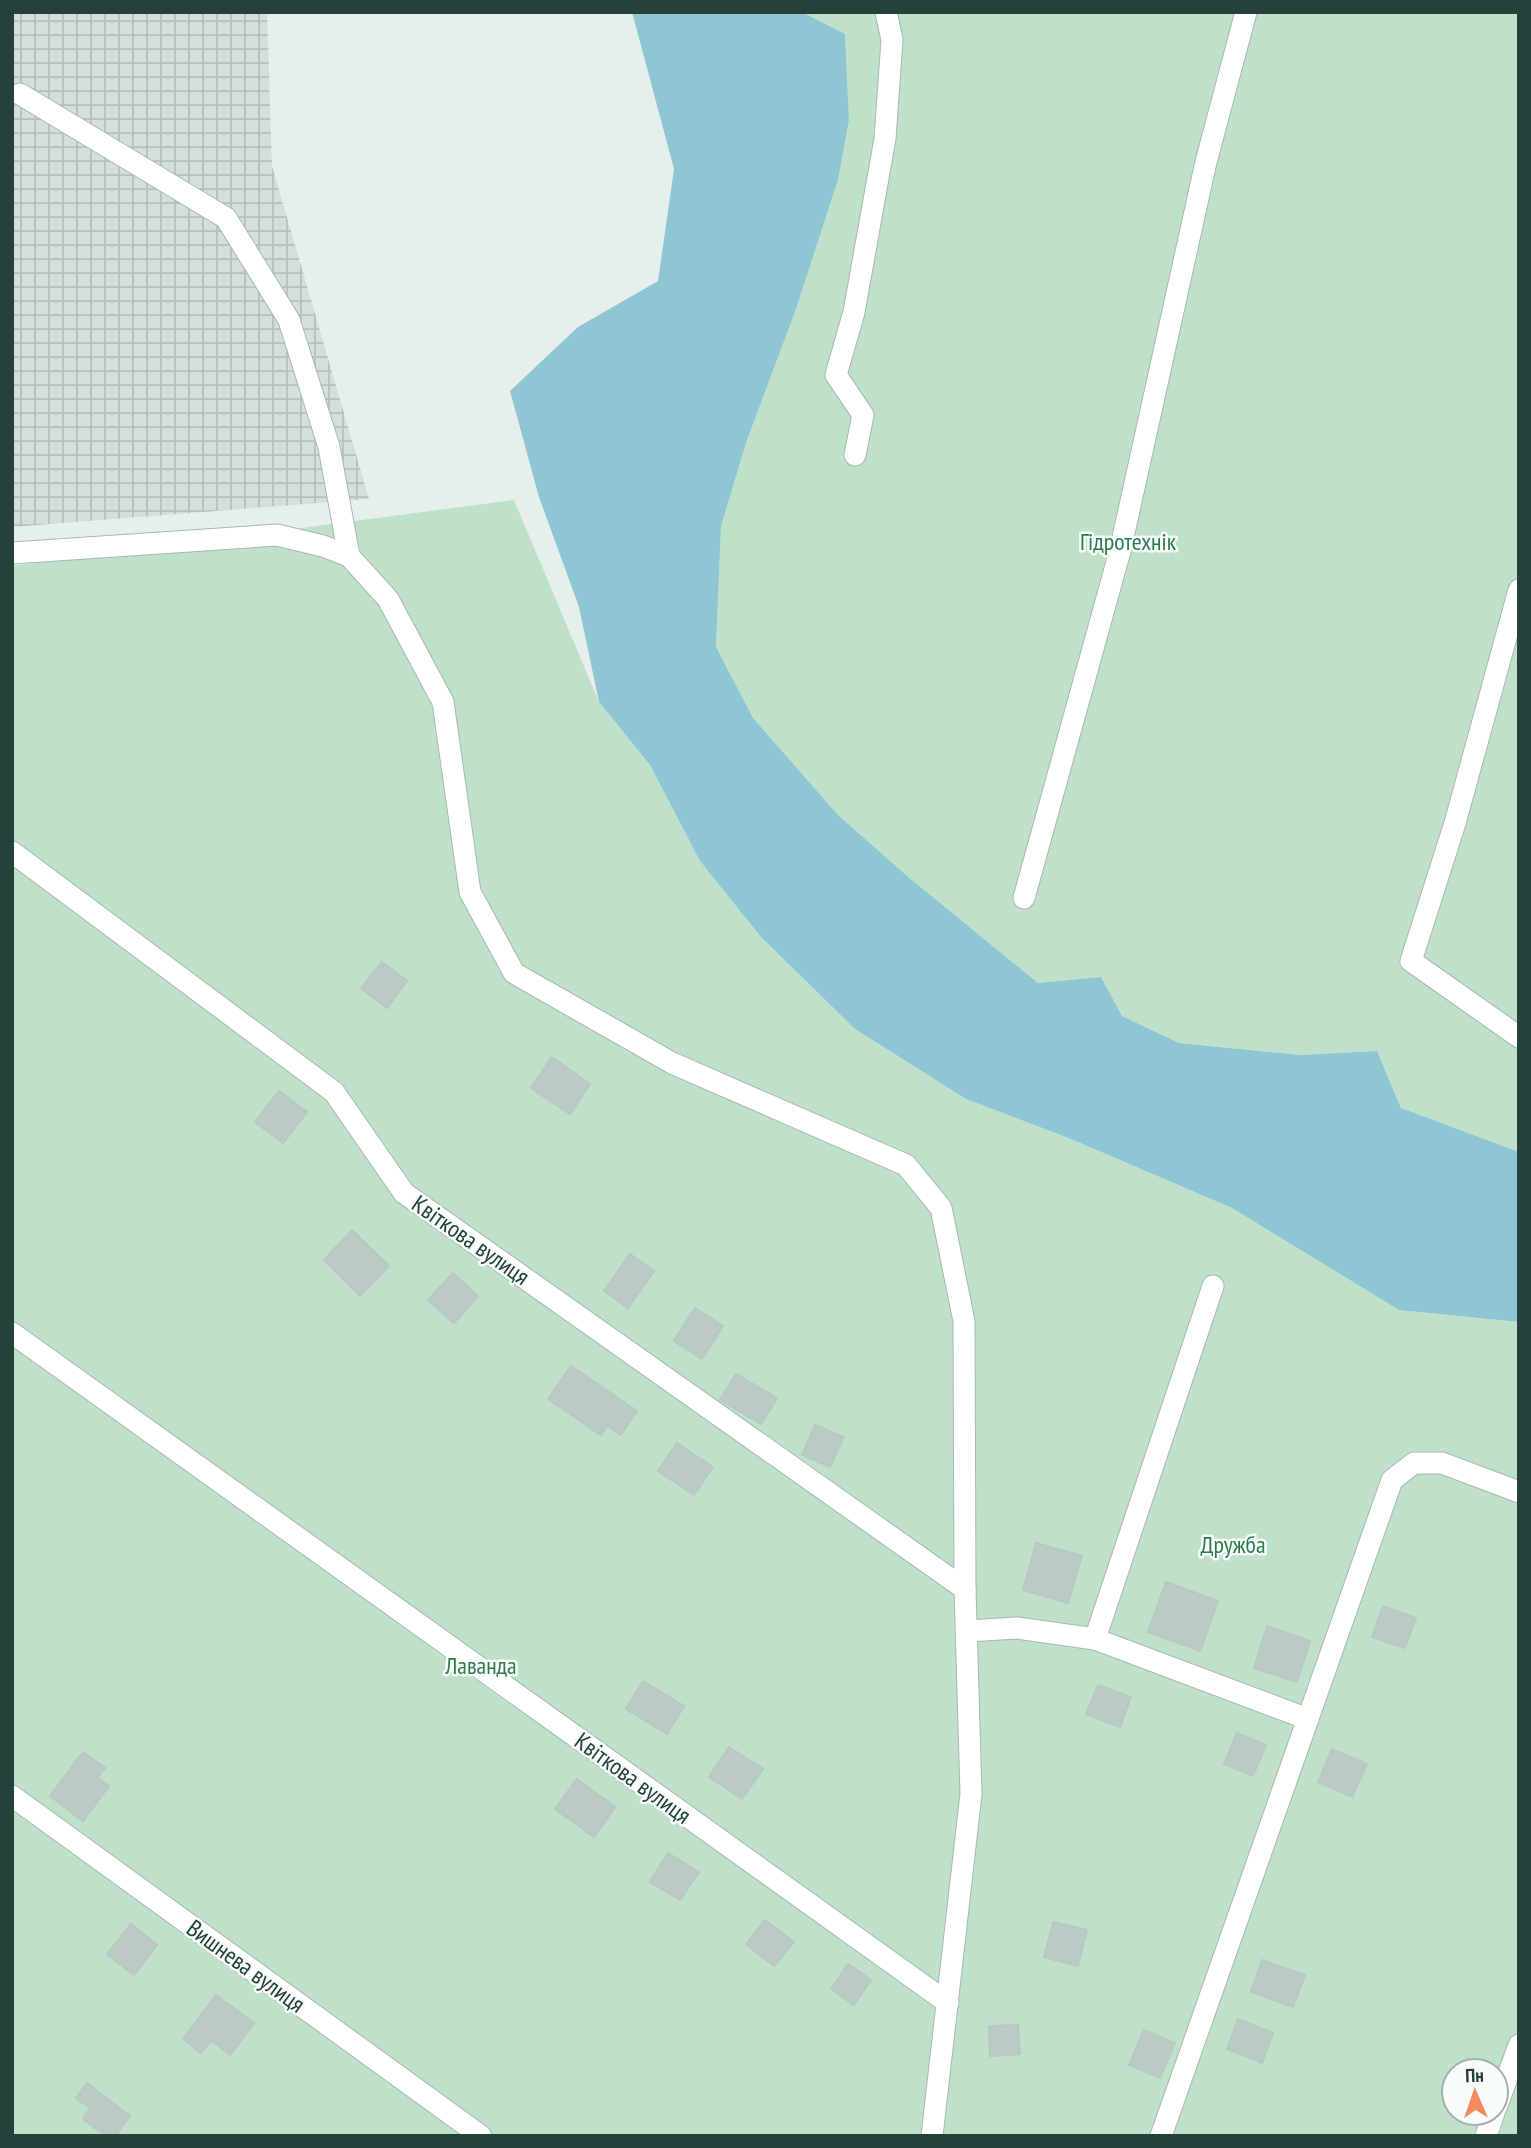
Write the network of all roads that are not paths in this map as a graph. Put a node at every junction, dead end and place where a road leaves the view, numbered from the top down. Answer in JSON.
{"nodes":[{"id":1,"x":886,"y":12,"type":"edge"},
{"id":2,"x":1246,"y":12,"type":"edge"},
{"id":3,"x":20,"y":94,"type":"dead end"},
{"id":4,"x":855,"y":456,"type":"dead end"},
{"id":5,"x":12,"y":554,"type":"edge"},
{"id":6,"x":349,"y":556,"type":"junction"},
{"id":7,"x":1519,"y":590,"type":"edge"},
{"id":8,"x":12,"y":852,"type":"edge"},
{"id":9,"x":1024,"y":898,"type":"dead end"},
{"id":10,"x":1519,"y":1037,"type":"edge"},
{"id":11,"x":1213,"y":1286,"type":"dead end"},
{"id":12,"x":12,"y":1333,"type":"edge"},
{"id":13,"x":1519,"y":1492,"type":"edge"},
{"id":14,"x":965,"y":1589,"type":"junction"},
{"id":15,"x":967,"y":1631,"type":"junction"},
{"id":16,"x":1095,"y":1639,"type":"junction"},
{"id":17,"x":1308,"y":1719,"type":"junction"},
{"id":18,"x":12,"y":1796,"type":"edge"},
{"id":19,"x":948,"y":2003,"type":"junction"},
{"id":20,"x":1519,"y":2045,"type":"edge"},
{"id":21,"x":1510,"y":2070,"type":"edge"},
{"id":22,"x":481,"y":2136,"type":"edge"},
{"id":23,"x":932,"y":2136,"type":"edge"},
{"id":24,"x":1161,"y":2136,"type":"edge"}],
"edges":[{"from":1,"to":4,"type":"street"},
{"from":2,"to":9,"type":"street"},
{"from":3,"to":6,"type":"street"},
{"from":5,"to":6,"type":"street"},
{"from":6,"to":14,"type":"street"},
{"from":7,"to":10,"type":"street"},
{"from":8,"to":14,"type":"street","name":"Квіткова вулиця"},
{"from":11,"to":16,"type":"street"},
{"from":12,"to":19,"type":"street","name":"Квіткова вулиця"},
{"from":13,"to":17,"type":"street"},
{"from":14,"to":15,"type":"street"},
{"from":15,"to":16,"type":"street"},
{"from":15,"to":19,"type":"street"},
{"from":16,"to":17,"type":"street"},
{"from":17,"to":24,"type":"street"},
{"from":18,"to":22,"type":"street","name":"Вишнева вулиця"},
{"from":19,"to":23,"type":"street"},
{"from":20,"to":21,"type":"street"}]}
